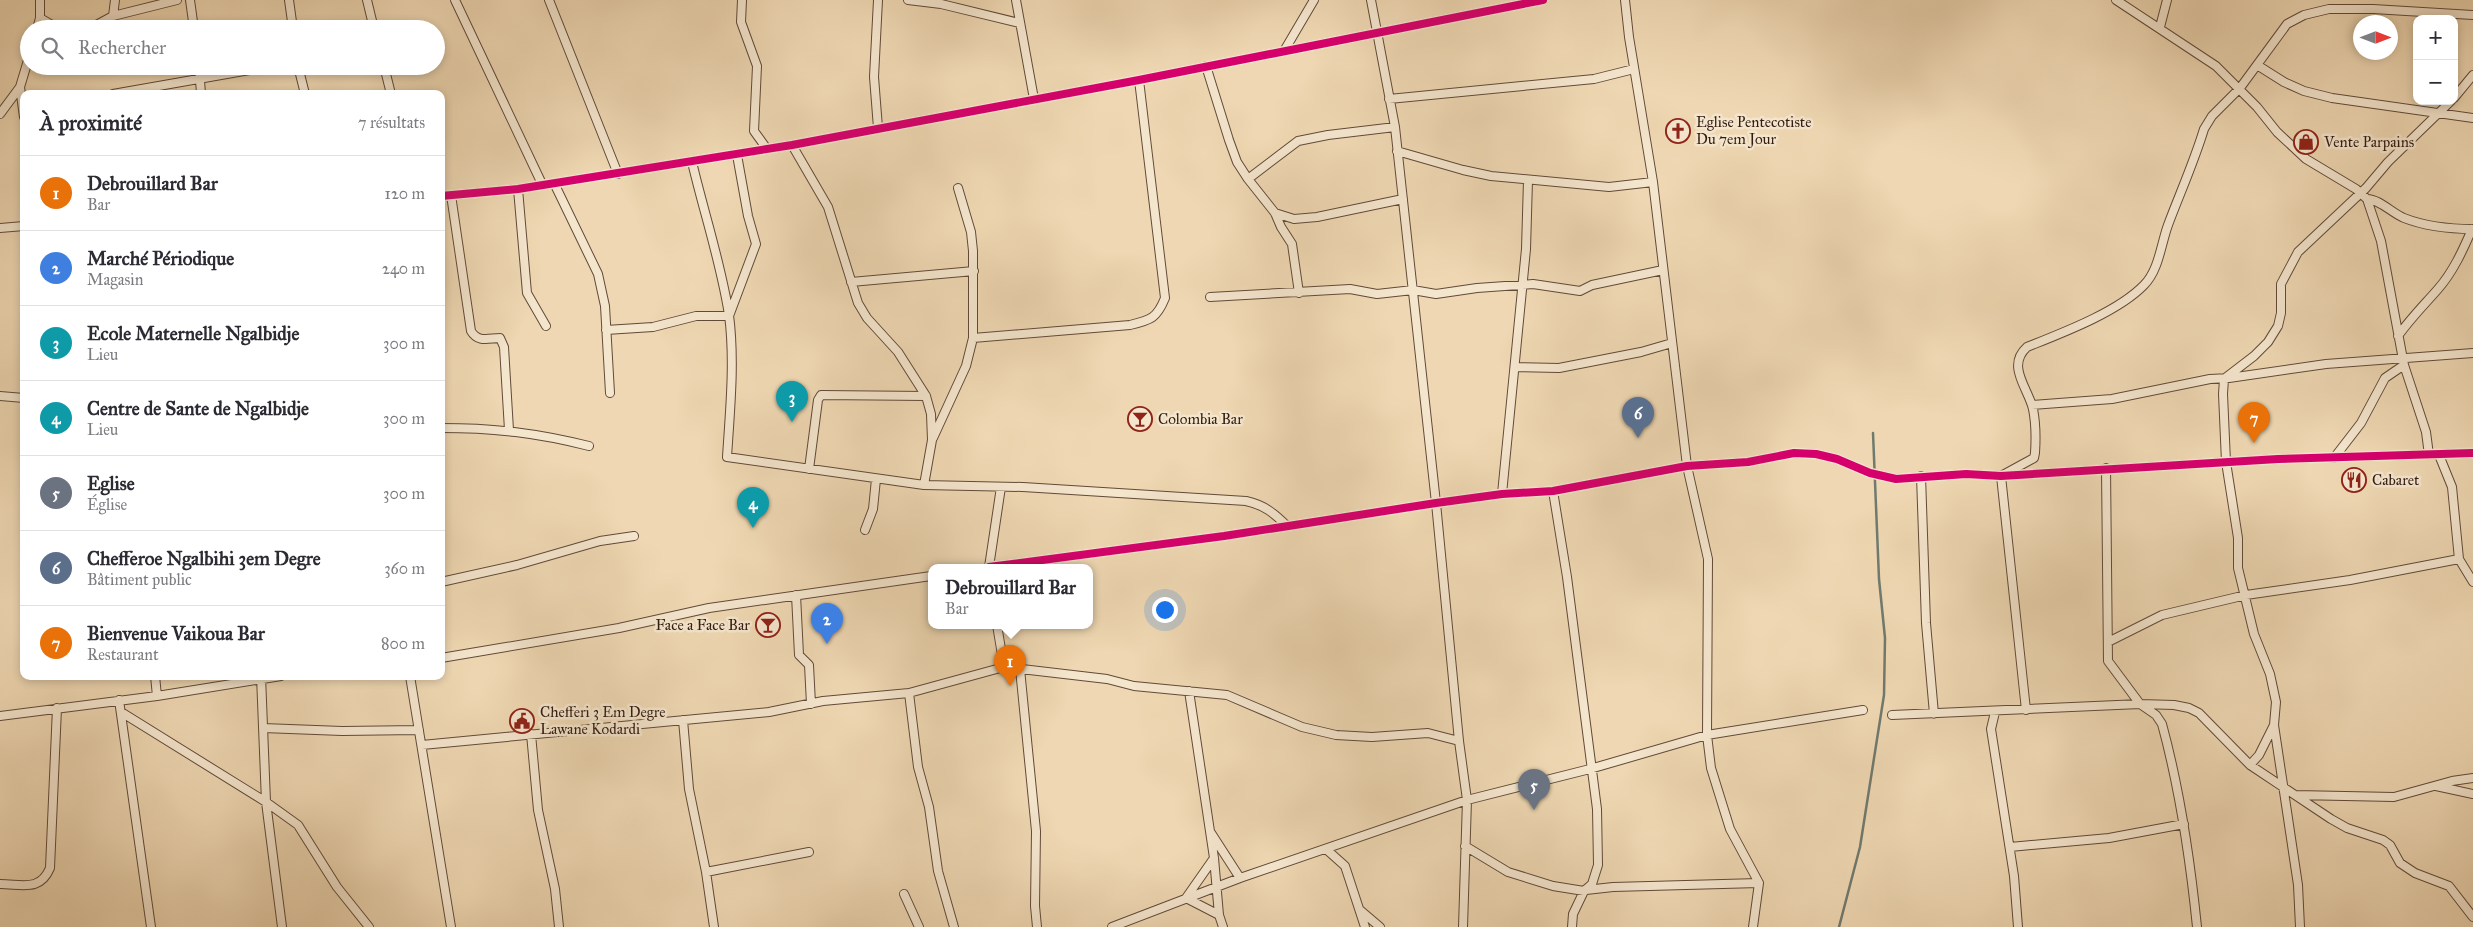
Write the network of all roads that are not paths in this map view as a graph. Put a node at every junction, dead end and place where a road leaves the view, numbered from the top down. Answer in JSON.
{"nodes":[{"id":1,"x":115,"y":0,"type":"edge"},
{"id":2,"x":177,"y":0,"type":"edge"},
{"id":3,"x":190,"y":0,"type":"edge"},
{"id":4,"x":289,"y":0,"type":"edge"},
{"id":5,"x":367,"y":0,"type":"edge"},
{"id":6,"x":455,"y":0,"type":"edge"},
{"id":7,"x":549,"y":0,"type":"edge"},
{"id":8,"x":742,"y":0,"type":"edge"},
{"id":9,"x":878,"y":0,"type":"edge"},
{"id":10,"x":908,"y":0,"type":"edge"},
{"id":11,"x":1016,"y":0,"type":"edge"},
{"id":12,"x":1314,"y":0,"type":"edge"},
{"id":13,"x":1371,"y":0,"type":"edge"},
{"id":14,"x":1543,"y":0,"type":"edge"},
{"id":15,"x":1625,"y":0,"type":"edge"},
{"id":16,"x":2116,"y":0,"type":"edge"},
{"id":17,"x":2167,"y":0,"type":"edge"},
{"id":18,"x":2343,"y":0,"type":"edge"},
{"id":19,"x":38,"y":1,"type":"edge"},
{"id":20,"x":2349,"y":8,"type":"junction"},
{"id":21,"x":2473,"y":15,"type":"edge"},
{"id":22,"x":113,"y":16,"type":"junction"},
{"id":23,"x":40,"y":18,"type":"joint"},
{"id":24,"x":43,"y":20,"type":"edge"},
{"id":25,"x":106,"y":20,"type":"edge"},
{"id":26,"x":193,"y":20,"type":"edge"},
{"id":27,"x":292,"y":20,"type":"edge"},
{"id":28,"x":372,"y":20,"type":"edge"},
{"id":29,"x":1019,"y":22,"type":"junction"},
{"id":30,"x":2160,"y":27,"type":"junction"},
{"id":31,"x":1376,"y":33,"type":"junction"},
{"id":32,"x":1284,"y":51,"type":"junction"},
{"id":33,"x":2257,"y":65,"type":"junction"},
{"id":34,"x":1206,"y":66,"type":"junction"},
{"id":35,"x":1634,"y":69,"type":"junction"},
{"id":36,"x":24,"y":75,"type":"edge"},
{"id":37,"x":213,"y":75,"type":"edge"},
{"id":38,"x":300,"y":75,"type":"edge"},
{"id":39,"x":386,"y":75,"type":"edge"},
{"id":40,"x":2473,"y":75,"type":"edge"},
{"id":41,"x":200,"y":77,"type":"junction"},
{"id":42,"x":1139,"y":80,"type":"junction"},
{"id":43,"x":20,"y":87,"type":"junction"},
{"id":44,"x":2240,"y":88,"type":"junction"},
{"id":45,"x":20,"y":90,"type":"edge"},
{"id":46,"x":134,"y":90,"type":"edge"},
{"id":47,"x":202,"y":90,"type":"edge"},
{"id":48,"x":304,"y":90,"type":"edge"},
{"id":49,"x":390,"y":90,"type":"edge"},
{"id":50,"x":2458,"y":93,"type":"edge"},
{"id":51,"x":1034,"y":99,"type":"junction"},
{"id":52,"x":1389,"y":99,"type":"junction"},
{"id":53,"x":2448,"y":105,"type":"edge"},
{"id":54,"x":0,"y":114,"type":"edge"},
{"id":55,"x":2440,"y":114,"type":"junction"},
{"id":56,"x":2473,"y":118,"type":"edge"},
{"id":57,"x":878,"y":128,"type":"junction"},
{"id":58,"x":1395,"y":128,"type":"junction"},
{"id":59,"x":792,"y":145,"type":"junction"},
{"id":60,"x":767,"y":149,"type":"junction"},
{"id":61,"x":1397,"y":151,"type":"junction"},
{"id":62,"x":737,"y":155,"type":"junction"},
{"id":63,"x":692,"y":162,"type":"junction"},
{"id":64,"x":618,"y":174,"type":"junction"},
{"id":65,"x":1248,"y":180,"type":"junction"},
{"id":66,"x":1528,"y":180,"type":"junction"},
{"id":67,"x":1653,"y":182,"type":"junction"},
{"id":68,"x":554,"y":183,"type":"junction"},
{"id":69,"x":542,"y":184,"type":"junction"},
{"id":70,"x":958,"y":188,"type":"dead end"},
{"id":71,"x":518,"y":189,"type":"junction"},
{"id":72,"x":2360,"y":194,"type":"junction"},
{"id":73,"x":451,"y":195,"type":"junction"},
{"id":74,"x":445,"y":196,"type":"edge"},
{"id":75,"x":1403,"y":199,"type":"junction"},
{"id":76,"x":2367,"y":199,"type":"junction"},
{"id":77,"x":1275,"y":213,"type":"junction"},
{"id":78,"x":1294,"y":219,"type":"junction"},
{"id":79,"x":20,"y":226,"type":"edge"},
{"id":80,"x":1281,"y":227,"type":"junction"},
{"id":81,"x":0,"y":228,"type":"edge"},
{"id":82,"x":2473,"y":229,"type":"edge"},
{"id":83,"x":1663,"y":270,"type":"junction"},
{"id":84,"x":974,"y":271,"type":"junction"},
{"id":85,"x":851,"y":282,"type":"junction"},
{"id":86,"x":1523,"y":284,"type":"junction"},
{"id":87,"x":1413,"y":290,"type":"junction"},
{"id":88,"x":1299,"y":293,"type":"junction"},
{"id":89,"x":1210,"y":297,"type":"dead end"},
{"id":90,"x":729,"y":316,"type":"junction"},
{"id":91,"x":546,"y":326,"type":"dead end"},
{"id":92,"x":606,"y":330,"type":"junction"},
{"id":93,"x":2398,"y":336,"type":"junction"},
{"id":94,"x":973,"y":338,"type":"junction"},
{"id":95,"x":1672,"y":343,"type":"junction"},
{"id":96,"x":2473,"y":353,"type":"edge"},
{"id":97,"x":2402,"y":357,"type":"junction"},
{"id":98,"x":2404,"y":365,"type":"junction"},
{"id":99,"x":1515,"y":367,"type":"junction"},
{"id":100,"x":2224,"y":379,"type":"junction"},
{"id":101,"x":610,"y":393,"type":"dead end"},
{"id":102,"x":0,"y":396,"type":"edge"},
{"id":103,"x":926,"y":396,"type":"junction"},
{"id":104,"x":20,"y":398,"type":"edge"},
{"id":105,"x":2032,"y":406,"type":"junction"},
{"id":106,"x":445,"y":428,"type":"edge"},
{"id":107,"x":509,"y":430,"type":"junction"},
{"id":108,"x":932,"y":440,"type":"junction"},
{"id":109,"x":589,"y":446,"type":"dead end"},
{"id":110,"x":2473,"y":453,"type":"edge"},
{"id":111,"x":2429,"y":455,"type":"junction"},
{"id":112,"x":2439,"y":455,"type":"junction"},
{"id":113,"x":2334,"y":458,"type":"junction"},
{"id":114,"x":2226,"y":462,"type":"junction"},
{"id":115,"x":1687,"y":466,"type":"junction"},
{"id":116,"x":2106,"y":468,"type":"junction"},
{"id":117,"x":809,"y":470,"type":"junction"},
{"id":118,"x":1921,"y":476,"type":"junction"},
{"id":119,"x":2001,"y":476,"type":"junction"},
{"id":120,"x":876,"y":479,"type":"junction"},
{"id":121,"x":924,"y":485,"type":"junction"},
{"id":122,"x":1001,"y":487,"type":"junction"},
{"id":123,"x":1553,"y":491,"type":"junction"},
{"id":124,"x":1502,"y":494,"type":"junction"},
{"id":125,"x":1436,"y":503,"type":"junction"},
{"id":126,"x":1287,"y":526,"type":"junction"},
{"id":127,"x":865,"y":530,"type":"dead end"},
{"id":128,"x":634,"y":536,"type":"dead end"},
{"id":129,"x":2459,"y":559,"type":"junction"},
{"id":130,"x":989,"y":564,"type":"edge"},
{"id":131,"x":1011,"y":564,"type":"edge"},
{"id":132,"x":928,"y":576,"type":"edge"},
{"id":133,"x":445,"y":581,"type":"edge"},
{"id":134,"x":2473,"y":582,"type":"edge"},
{"id":135,"x":2246,"y":595,"type":"junction"},
{"id":136,"x":796,"y":596,"type":"junction"},
{"id":137,"x":998,"y":629,"type":"edge"},
{"id":138,"x":2108,"y":642,"type":"junction"},
{"id":139,"x":445,"y":657,"type":"edge"},
{"id":140,"x":1004,"y":667,"type":"junction"},
{"id":141,"x":1020,"y":669,"type":"junction"},
{"id":142,"x":155,"y":680,"type":"edge"},
{"id":143,"x":245,"y":680,"type":"edge"},
{"id":144,"x":261,"y":680,"type":"edge"},
{"id":145,"x":411,"y":680,"type":"edge"},
{"id":146,"x":1189,"y":691,"type":"junction"},
{"id":147,"x":909,"y":693,"type":"junction"},
{"id":148,"x":157,"y":696,"type":"junction"},
{"id":149,"x":119,"y":700,"type":"junction"},
{"id":150,"x":811,"y":704,"type":"junction"},
{"id":151,"x":2140,"y":704,"type":"junction"},
{"id":152,"x":57,"y":708,"type":"junction"},
{"id":153,"x":1863,"y":710,"type":"dead end"},
{"id":154,"x":2026,"y":710,"type":"junction"},
{"id":155,"x":121,"y":712,"type":"junction"},
{"id":156,"x":1995,"y":712,"type":"junction"},
{"id":157,"x":1934,"y":714,"type":"junction"},
{"id":158,"x":1892,"y":715,"type":"dead end"},
{"id":159,"x":0,"y":716,"type":"edge"},
{"id":160,"x":683,"y":720,"type":"junction"},
{"id":161,"x":2274,"y":725,"type":"junction"},
{"id":162,"x":264,"y":728,"type":"junction"},
{"id":163,"x":420,"y":730,"type":"junction"},
{"id":164,"x":531,"y":734,"type":"junction"},
{"id":165,"x":1707,"y":735,"type":"junction"},
{"id":166,"x":1459,"y":741,"type":"junction"},
{"id":167,"x":422,"y":745,"type":"junction"},
{"id":168,"x":2250,"y":765,"type":"junction"},
{"id":169,"x":1590,"y":769,"type":"junction"},
{"id":170,"x":2473,"y":778,"type":"edge"},
{"id":171,"x":2434,"y":786,"type":"junction"},
{"id":172,"x":2284,"y":788,"type":"junction"},
{"id":173,"x":2473,"y":794,"type":"edge"},
{"id":174,"x":2294,"y":795,"type":"junction"},
{"id":175,"x":1467,"y":800,"type":"junction"},
{"id":176,"x":266,"y":802,"type":"junction"},
{"id":177,"x":2184,"y":824,"type":"junction"},
{"id":178,"x":1209,"y":829,"type":"junction"},
{"id":179,"x":1466,"y":846,"type":"junction"},
{"id":180,"x":2010,"y":847,"type":"junction"},
{"id":181,"x":1326,"y":849,"type":"junction"},
{"id":182,"x":810,"y":852,"type":"dead end"},
{"id":183,"x":1214,"y":858,"type":"junction"},
{"id":184,"x":706,"y":872,"type":"junction"},
{"id":185,"x":1240,"y":878,"type":"junction"},
{"id":186,"x":1759,"y":883,"type":"junction"},
{"id":187,"x":0,"y":884,"type":"edge"},
{"id":188,"x":1218,"y":887,"type":"junction"},
{"id":189,"x":1584,"y":890,"type":"junction"},
{"id":190,"x":904,"y":894,"type":"dead end"},
{"id":191,"x":1186,"y":898,"type":"junction"},
{"id":192,"x":1360,"y":910,"type":"junction"},
{"id":193,"x":1220,"y":915,"type":"junction"},
{"id":194,"x":2473,"y":917,"type":"edge"},
{"id":195,"x":151,"y":927,"type":"edge"},
{"id":196,"x":282,"y":927,"type":"edge"},
{"id":197,"x":369,"y":927,"type":"edge"},
{"id":198,"x":451,"y":927,"type":"edge"},
{"id":199,"x":559,"y":927,"type":"edge"},
{"id":200,"x":714,"y":927,"type":"edge"},
{"id":201,"x":919,"y":927,"type":"edge"},
{"id":202,"x":954,"y":927,"type":"edge"},
{"id":203,"x":1037,"y":927,"type":"edge"},
{"id":204,"x":1112,"y":927,"type":"edge"},
{"id":205,"x":1223,"y":927,"type":"edge"},
{"id":206,"x":1365,"y":927,"type":"edge"},
{"id":207,"x":1380,"y":927,"type":"edge"},
{"id":208,"x":1463,"y":927,"type":"edge"},
{"id":209,"x":1572,"y":927,"type":"edge"},
{"id":210,"x":1753,"y":927,"type":"edge"},
{"id":211,"x":2018,"y":927,"type":"edge"},
{"id":212,"x":2197,"y":927,"type":"edge"},
{"id":213,"x":2300,"y":927,"type":"edge"}],
"edges":[{"from":1,"to":22,"type":"street"},
{"from":2,"to":22,"type":"street"},
{"from":3,"to":26,"type":"street"},
{"from":4,"to":27,"type":"street"},
{"from":5,"to":28,"type":"street"},
{"from":6,"to":69,"type":"street"},
{"from":7,"to":64,"type":"street"},
{"from":8,"to":60,"type":"street"},
{"from":9,"to":57,"type":"street"},
{"from":10,"to":29,"type":"street"},
{"from":11,"to":29,"type":"street"},
{"from":12,"to":32,"type":"street"},
{"from":13,"to":31,"type":"street"},
{"from":14,"to":31,"type":"street"},
{"from":15,"to":35,"type":"street"},
{"from":16,"to":30,"type":"street"},
{"from":17,"to":30,"type":"street"},
{"from":18,"to":20,"type":"street"},
{"from":19,"to":23,"type":"street"},
{"from":20,"to":21,"type":"street"},
{"from":20,"to":33,"type":"street"},
{"from":22,"to":25,"type":"street"},
{"from":23,"to":24,"type":"street"},
{"from":29,"to":51,"type":"street"},
{"from":30,"to":44,"type":"street"},
{"from":31,"to":32,"type":"street"},
{"from":31,"to":52,"type":"street"},
{"from":32,"to":34,"type":"street"},
{"from":33,"to":44,"type":"street"},
{"from":33,"to":55,"type":"street"},
{"from":34,"to":42,"type":"street"},
{"from":34,"to":65,"type":"street"},
{"from":35,"to":52,"type":"street"},
{"from":35,"to":67,"type":"street"},
{"from":36,"to":43,"type":"street"},
{"from":37,"to":41,"type":"street"},
{"from":38,"to":48,"type":"street"},
{"from":39,"to":49,"type":"street"},
{"from":40,"to":50,"type":"street"},
{"from":41,"to":46,"type":"street"},
{"from":41,"to":47,"type":"street"},
{"from":42,"to":51,"type":"street"},
{"from":42,"to":94,"type":"street"},
{"from":43,"to":45,"type":"street"},
{"from":43,"to":54,"type":"street"},
{"from":44,"to":72,"type":"street"},
{"from":44,"to":105,"type":"street"},
{"from":51,"to":57,"type":"street"},
{"from":52,"to":58,"type":"street"},
{"from":53,"to":55,"type":"street"},
{"from":55,"to":56,"type":"street"},
{"from":55,"to":72,"type":"street"},
{"from":57,"to":59,"type":"street"},
{"from":58,"to":61,"type":"street"},
{"from":58,"to":65,"type":"street"},
{"from":59,"to":60,"type":"street"},
{"from":59,"to":85,"type":"street"},
{"from":60,"to":62,"type":"street"},
{"from":61,"to":66,"type":"street"},
{"from":61,"to":75,"type":"street"},
{"from":62,"to":63,"type":"street"},
{"from":62,"to":90,"type":"street"},
{"from":63,"to":64,"type":"street"},
{"from":63,"to":90,"type":"street"},
{"from":64,"to":68,"type":"street"},
{"from":65,"to":77,"type":"street"},
{"from":66,"to":67,"type":"street"},
{"from":66,"to":86,"type":"street"},
{"from":67,"to":83,"type":"street"},
{"from":68,"to":69,"type":"street"},
{"from":68,"to":92,"type":"street"},
{"from":69,"to":71,"type":"street"},
{"from":70,"to":84,"type":"street"},
{"from":71,"to":73,"type":"street"},
{"from":71,"to":91,"type":"street"},
{"from":72,"to":76,"type":"street"},
{"from":72,"to":100,"type":"street"},
{"from":73,"to":74,"type":"street"},
{"from":73,"to":107,"type":"street"},
{"from":75,"to":78,"type":"street"},
{"from":75,"to":87,"type":"street"},
{"from":76,"to":82,"type":"street"},
{"from":76,"to":93,"type":"street"},
{"from":77,"to":78,"type":"street"},
{"from":77,"to":80,"type":"street"},
{"from":78,"to":80,"type":"street"},
{"from":79,"to":81,"type":"street"},
{"from":80,"to":88,"type":"street"},
{"from":82,"to":93,"type":"street"},
{"from":83,"to":86,"type":"street"},
{"from":83,"to":95,"type":"street"},
{"from":84,"to":85,"type":"street"},
{"from":84,"to":94,"type":"street"},
{"from":85,"to":103,"type":"street"},
{"from":86,"to":87,"type":"street"},
{"from":86,"to":99,"type":"street"},
{"from":87,"to":88,"type":"street"},
{"from":87,"to":125,"type":"street"},
{"from":88,"to":89,"type":"street"},
{"from":90,"to":92,"type":"street"},
{"from":90,"to":117,"type":"street"},
{"from":92,"to":101,"type":"street"},
{"from":93,"to":97,"type":"street"},
{"from":94,"to":108,"type":"street"},
{"from":95,"to":99,"type":"street"},
{"from":95,"to":115,"type":"street"},
{"from":96,"to":97,"type":"street"},
{"from":97,"to":98,"type":"street"},
{"from":97,"to":100,"type":"street"},
{"from":98,"to":111,"type":"street"},
{"from":98,"to":113,"type":"street"},
{"from":99,"to":124,"type":"street"},
{"from":100,"to":105,"type":"street"},
{"from":100,"to":114,"type":"street"},
{"from":102,"to":104,"type":"street"},
{"from":103,"to":108,"type":"street"},
{"from":103,"to":117,"type":"street"},
{"from":105,"to":119,"type":"street"},
{"from":106,"to":107,"type":"street"},
{"from":107,"to":109,"type":"street"},
{"from":108,"to":121,"type":"street"},
{"from":110,"to":112,"type":"street"},
{"from":111,"to":112,"type":"street"},
{"from":111,"to":113,"type":"street"},
{"from":112,"to":129,"type":"street"},
{"from":113,"to":114,"type":"street"},
{"from":114,"to":116,"type":"street"},
{"from":114,"to":135,"type":"street"},
{"from":115,"to":118,"type":"street"},
{"from":115,"to":123,"type":"street"},
{"from":115,"to":165,"type":"street"},
{"from":116,"to":119,"type":"street"},
{"from":116,"to":138,"type":"street"},
{"from":117,"to":120,"type":"street"},
{"from":118,"to":119,"type":"street"},
{"from":118,"to":157,"type":"street"},
{"from":119,"to":154,"type":"street"},
{"from":120,"to":121,"type":"street"},
{"from":120,"to":127,"type":"street"},
{"from":121,"to":122,"type":"street"},
{"from":122,"to":126,"type":"street"},
{"from":122,"to":130,"type":"street"},
{"from":123,"to":124,"type":"street"},
{"from":123,"to":169,"type":"street"},
{"from":124,"to":125,"type":"street"},
{"from":125,"to":126,"type":"street"},
{"from":125,"to":166,"type":"street"},
{"from":126,"to":131,"type":"street"},
{"from":128,"to":133,"type":"street"},
{"from":129,"to":134,"type":"street"},
{"from":129,"to":135,"type":"street"},
{"from":132,"to":136,"type":"street"},
{"from":135,"to":138,"type":"street"},
{"from":135,"to":161,"type":"street"},
{"from":136,"to":139,"type":"street"},
{"from":136,"to":150,"type":"street"},
{"from":137,"to":140,"type":"street"},
{"from":138,"to":151,"type":"street"},
{"from":140,"to":141,"type":"street"},
{"from":140,"to":147,"type":"street"},
{"from":141,"to":146,"type":"street"},
{"from":141,"to":203,"type":"street"},
{"from":142,"to":148,"type":"street"},
{"from":143,"to":148,"type":"street"},
{"from":144,"to":162,"type":"street"},
{"from":145,"to":163,"type":"street"},
{"from":146,"to":166,"type":"street"},
{"from":146,"to":178,"type":"street"},
{"from":147,"to":150,"type":"street"},
{"from":147,"to":202,"type":"street"},
{"from":148,"to":149,"type":"street"},
{"from":149,"to":152,"type":"street"},
{"from":149,"to":155,"type":"street"},
{"from":150,"to":160,"type":"street"},
{"from":151,"to":154,"type":"street"},
{"from":151,"to":168,"type":"street"},
{"from":151,"to":177,"type":"street"},
{"from":152,"to":159,"type":"street"},
{"from":152,"to":187,"type":"street"},
{"from":153,"to":165,"type":"street"},
{"from":154,"to":156,"type":"street"},
{"from":155,"to":176,"type":"street"},
{"from":155,"to":195,"type":"street"},
{"from":156,"to":157,"type":"street"},
{"from":156,"to":180,"type":"street"},
{"from":157,"to":158,"type":"street"},
{"from":160,"to":164,"type":"street"},
{"from":160,"to":184,"type":"street"},
{"from":161,"to":168,"type":"street"},
{"from":161,"to":172,"type":"street"},
{"from":162,"to":163,"type":"street"},
{"from":162,"to":176,"type":"street"},
{"from":163,"to":167,"type":"street"},
{"from":164,"to":167,"type":"street"},
{"from":164,"to":199,"type":"street"},
{"from":165,"to":169,"type":"street"},
{"from":165,"to":186,"type":"street"},
{"from":166,"to":175,"type":"street"},
{"from":167,"to":198,"type":"street"},
{"from":168,"to":172,"type":"street"},
{"from":169,"to":175,"type":"street"},
{"from":169,"to":189,"type":"street"},
{"from":170,"to":171,"type":"street"},
{"from":171,"to":173,"type":"street"},
{"from":171,"to":174,"type":"street"},
{"from":172,"to":174,"type":"street"},
{"from":172,"to":213,"type":"street"},
{"from":174,"to":194,"type":"street"},
{"from":175,"to":179,"type":"street"},
{"from":175,"to":181,"type":"street"},
{"from":176,"to":196,"type":"street"},
{"from":176,"to":197,"type":"street"},
{"from":177,"to":180,"type":"street"},
{"from":177,"to":212,"type":"street"},
{"from":178,"to":183,"type":"street"},
{"from":178,"to":185,"type":"street"},
{"from":179,"to":189,"type":"street"},
{"from":179,"to":208,"type":"street"},
{"from":180,"to":211,"type":"street"},
{"from":181,"to":185,"type":"street"},
{"from":181,"to":192,"type":"street"},
{"from":182,"to":184,"type":"street"},
{"from":183,"to":188,"type":"street"},
{"from":183,"to":191,"type":"street"},
{"from":184,"to":200,"type":"street"},
{"from":185,"to":188,"type":"street"},
{"from":186,"to":189,"type":"street"},
{"from":186,"to":210,"type":"street"},
{"from":188,"to":191,"type":"street"},
{"from":188,"to":193,"type":"street"},
{"from":189,"to":209,"type":"street"},
{"from":190,"to":201,"type":"street"},
{"from":191,"to":193,"type":"street"},
{"from":191,"to":204,"type":"street"},
{"from":192,"to":206,"type":"street"},
{"from":192,"to":207,"type":"street"},
{"from":193,"to":205,"type":"street"}]}
